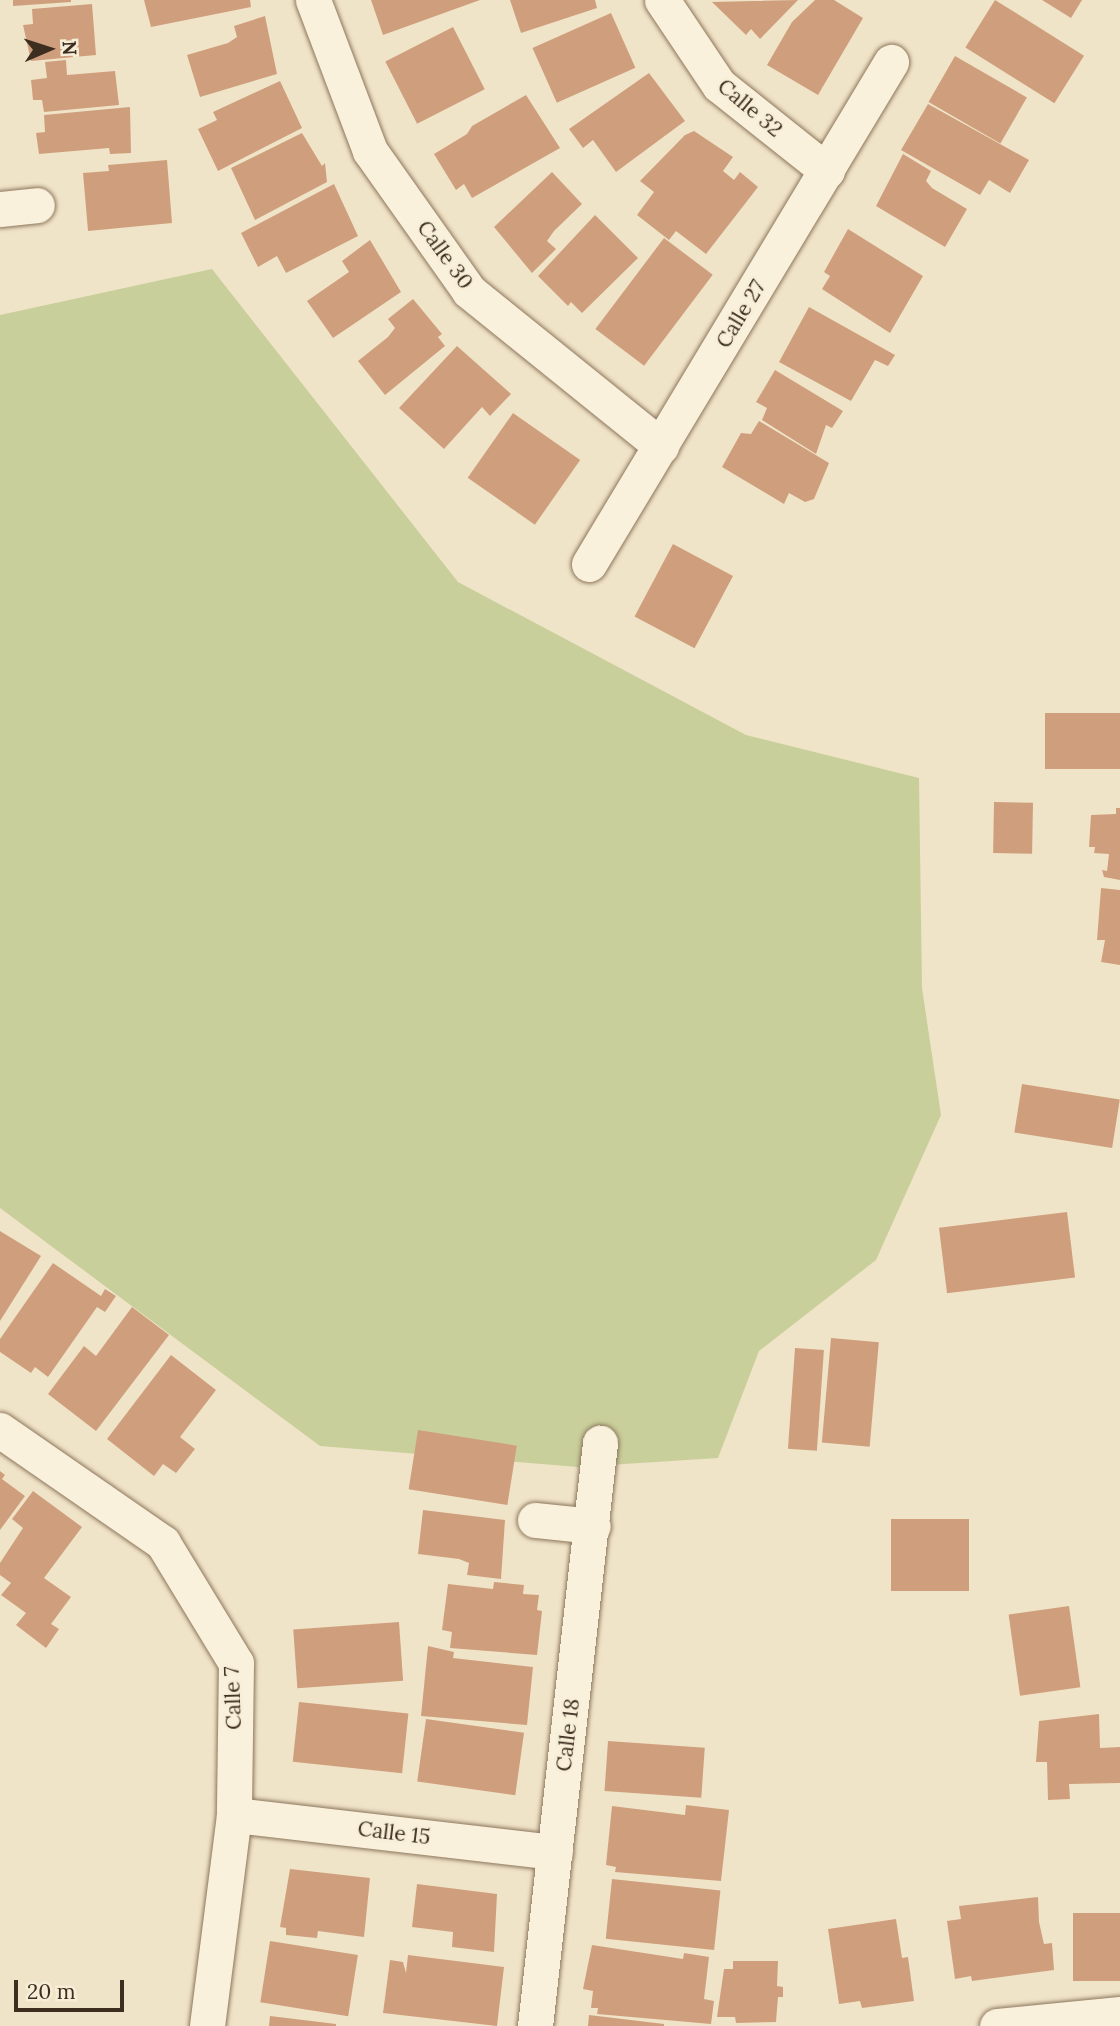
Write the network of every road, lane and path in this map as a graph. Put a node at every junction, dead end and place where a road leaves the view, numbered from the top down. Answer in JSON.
{"nodes":[{"id":1,"x":313,"y":0,"type":"edge"},
{"id":2,"x":662,"y":0,"type":"edge"},
{"id":3,"x":891,"y":62,"type":"dead end"},
{"id":4,"x":827,"y":171,"type":"junction"},
{"id":5,"x":37,"y":205,"type":"dead end"},
{"id":6,"x":0,"y":209,"type":"edge"},
{"id":7,"x":662,"y":446,"type":"junction"},
{"id":8,"x":589,"y":564,"type":"dead end"},
{"id":9,"x":0,"y":1430,"type":"edge"},
{"id":10,"x":600,"y":1443,"type":"dead end"},
{"id":11,"x":535,"y":1520,"type":"dead end"},
{"id":12,"x":593,"y":1526,"type":"junction"},
{"id":13,"x":234,"y":1815,"type":"junction"},
{"id":14,"x":555,"y":1852,"type":"junction"},
{"id":15,"x":1120,"y":2014,"type":"edge"},
{"id":16,"x":207,"y":2026,"type":"edge"},
{"id":17,"x":535,"y":2026,"type":"edge"},
{"id":18,"x":997,"y":2026,"type":"edge"}],
"edges":[{"from":1,"to":7,"type":"street","name":"Calle 30"},
{"from":2,"to":4,"type":"street","name":"Calle 32"},
{"from":3,"to":4,"type":"street","name":"Calle 27"},
{"from":4,"to":7,"type":"street","name":"Calle 27"},
{"from":5,"to":6,"type":"street"},
{"from":7,"to":8,"type":"street","name":"Calle 27"},
{"from":9,"to":13,"type":"street","name":"Calle 7"},
{"from":10,"to":12,"type":"street","name":"Calle 18"},
{"from":11,"to":12,"type":"street"},
{"from":12,"to":14,"type":"street","name":"Calle 18"},
{"from":13,"to":14,"type":"street","name":"Calle 15"},
{"from":13,"to":16,"type":"street","name":"Calle 7"},
{"from":14,"to":17,"type":"street","name":"Calle 18"},
{"from":15,"to":18,"type":"street"}]}
